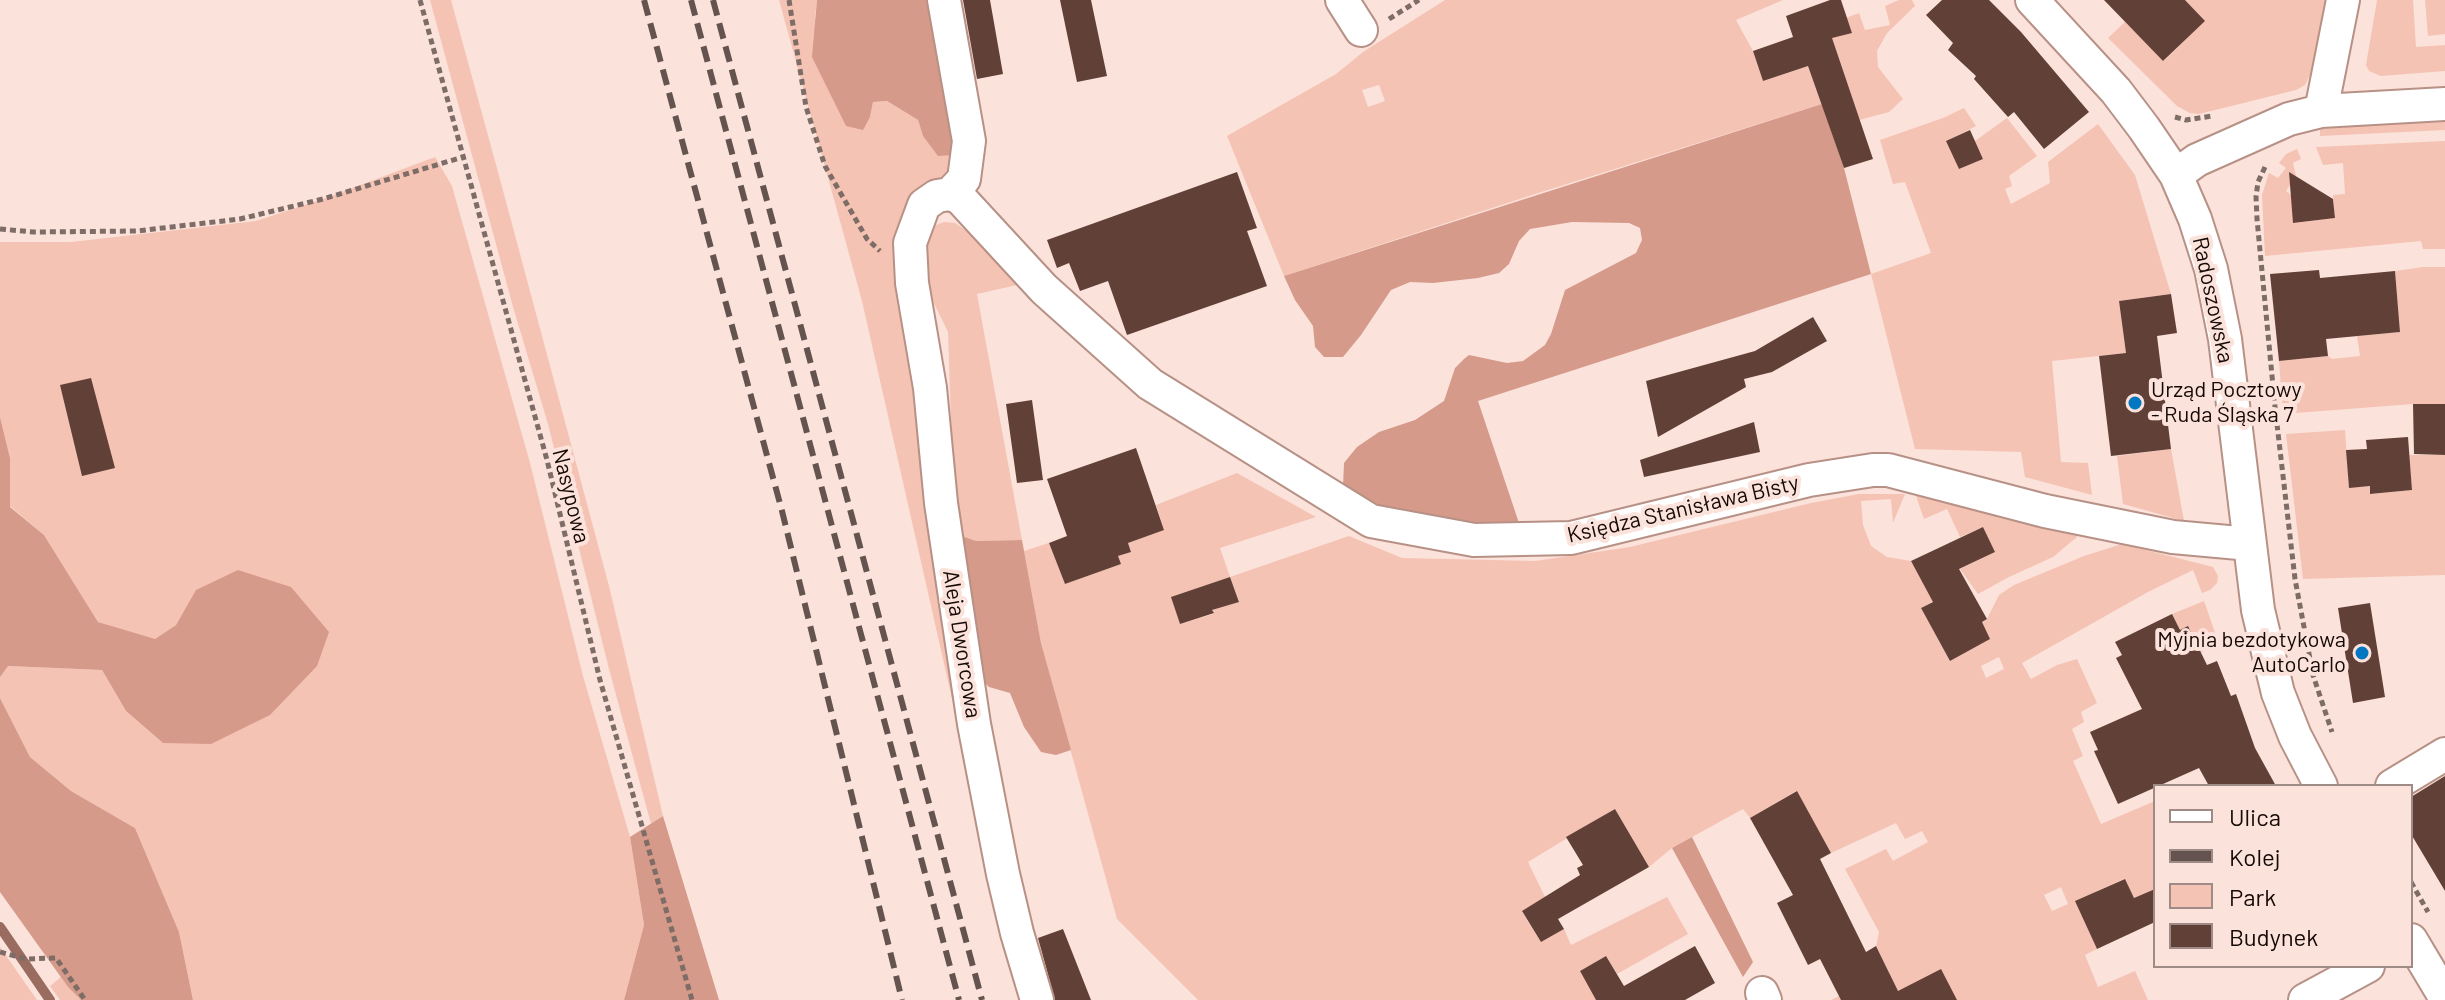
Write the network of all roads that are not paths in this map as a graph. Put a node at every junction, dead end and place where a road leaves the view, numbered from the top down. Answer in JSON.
{"nodes":[{"id":1,"x":944,"y":0,"type":"edge"},
{"id":2,"x":1342,"y":0,"type":"edge"},
{"id":3,"x":2032,"y":0,"type":"edge"},
{"id":4,"x":2343,"y":0,"type":"edge"},
{"id":5,"x":1361,"y":30,"type":"dead end"},
{"id":6,"x":2445,"y":104,"type":"edge"},
{"id":7,"x":2321,"y":111,"type":"junction"},
{"id":8,"x":2176,"y":175,"type":"junction"},
{"id":9,"x":950,"y":194,"type":"junction"},
{"id":10,"x":2250,"y":544,"type":"junction"},
{"id":11,"x":2445,"y":754,"type":"edge"},
{"id":12,"x":2320,"y":784,"type":"edge"},
{"id":13,"x":2395,"y":784,"type":"edge"},
{"id":14,"x":2413,"y":945,"type":"edge"},
{"id":15,"x":2364,"y":968,"type":"edge"},
{"id":16,"x":2445,"y":997,"type":"edge"},
{"id":17,"x":1037,"y":1000,"type":"edge"},
{"id":18,"x":2305,"y":1000,"type":"edge"}],
"edges":[{"from":1,"to":9,"type":"street"},
{"from":2,"to":5,"type":"street"},
{"from":3,"to":8,"type":"street","name":"Radoszowska"},
{"from":4,"to":7,"type":"street"},
{"from":6,"to":7,"type":"street"},
{"from":7,"to":8,"type":"street"},
{"from":8,"to":10,"type":"street","name":"Radoszowska"},
{"from":9,"to":10,"type":"street","name":"Księdza Stanisława Bisty"},
{"from":9,"to":17,"type":"street","name":"Aleja Dworcowa"},
{"from":10,"to":12,"type":"street","name":"Radoszowska"},
{"from":11,"to":13,"type":"street"},
{"from":14,"to":16,"type":"street"},
{"from":15,"to":18,"type":"street"}]}
